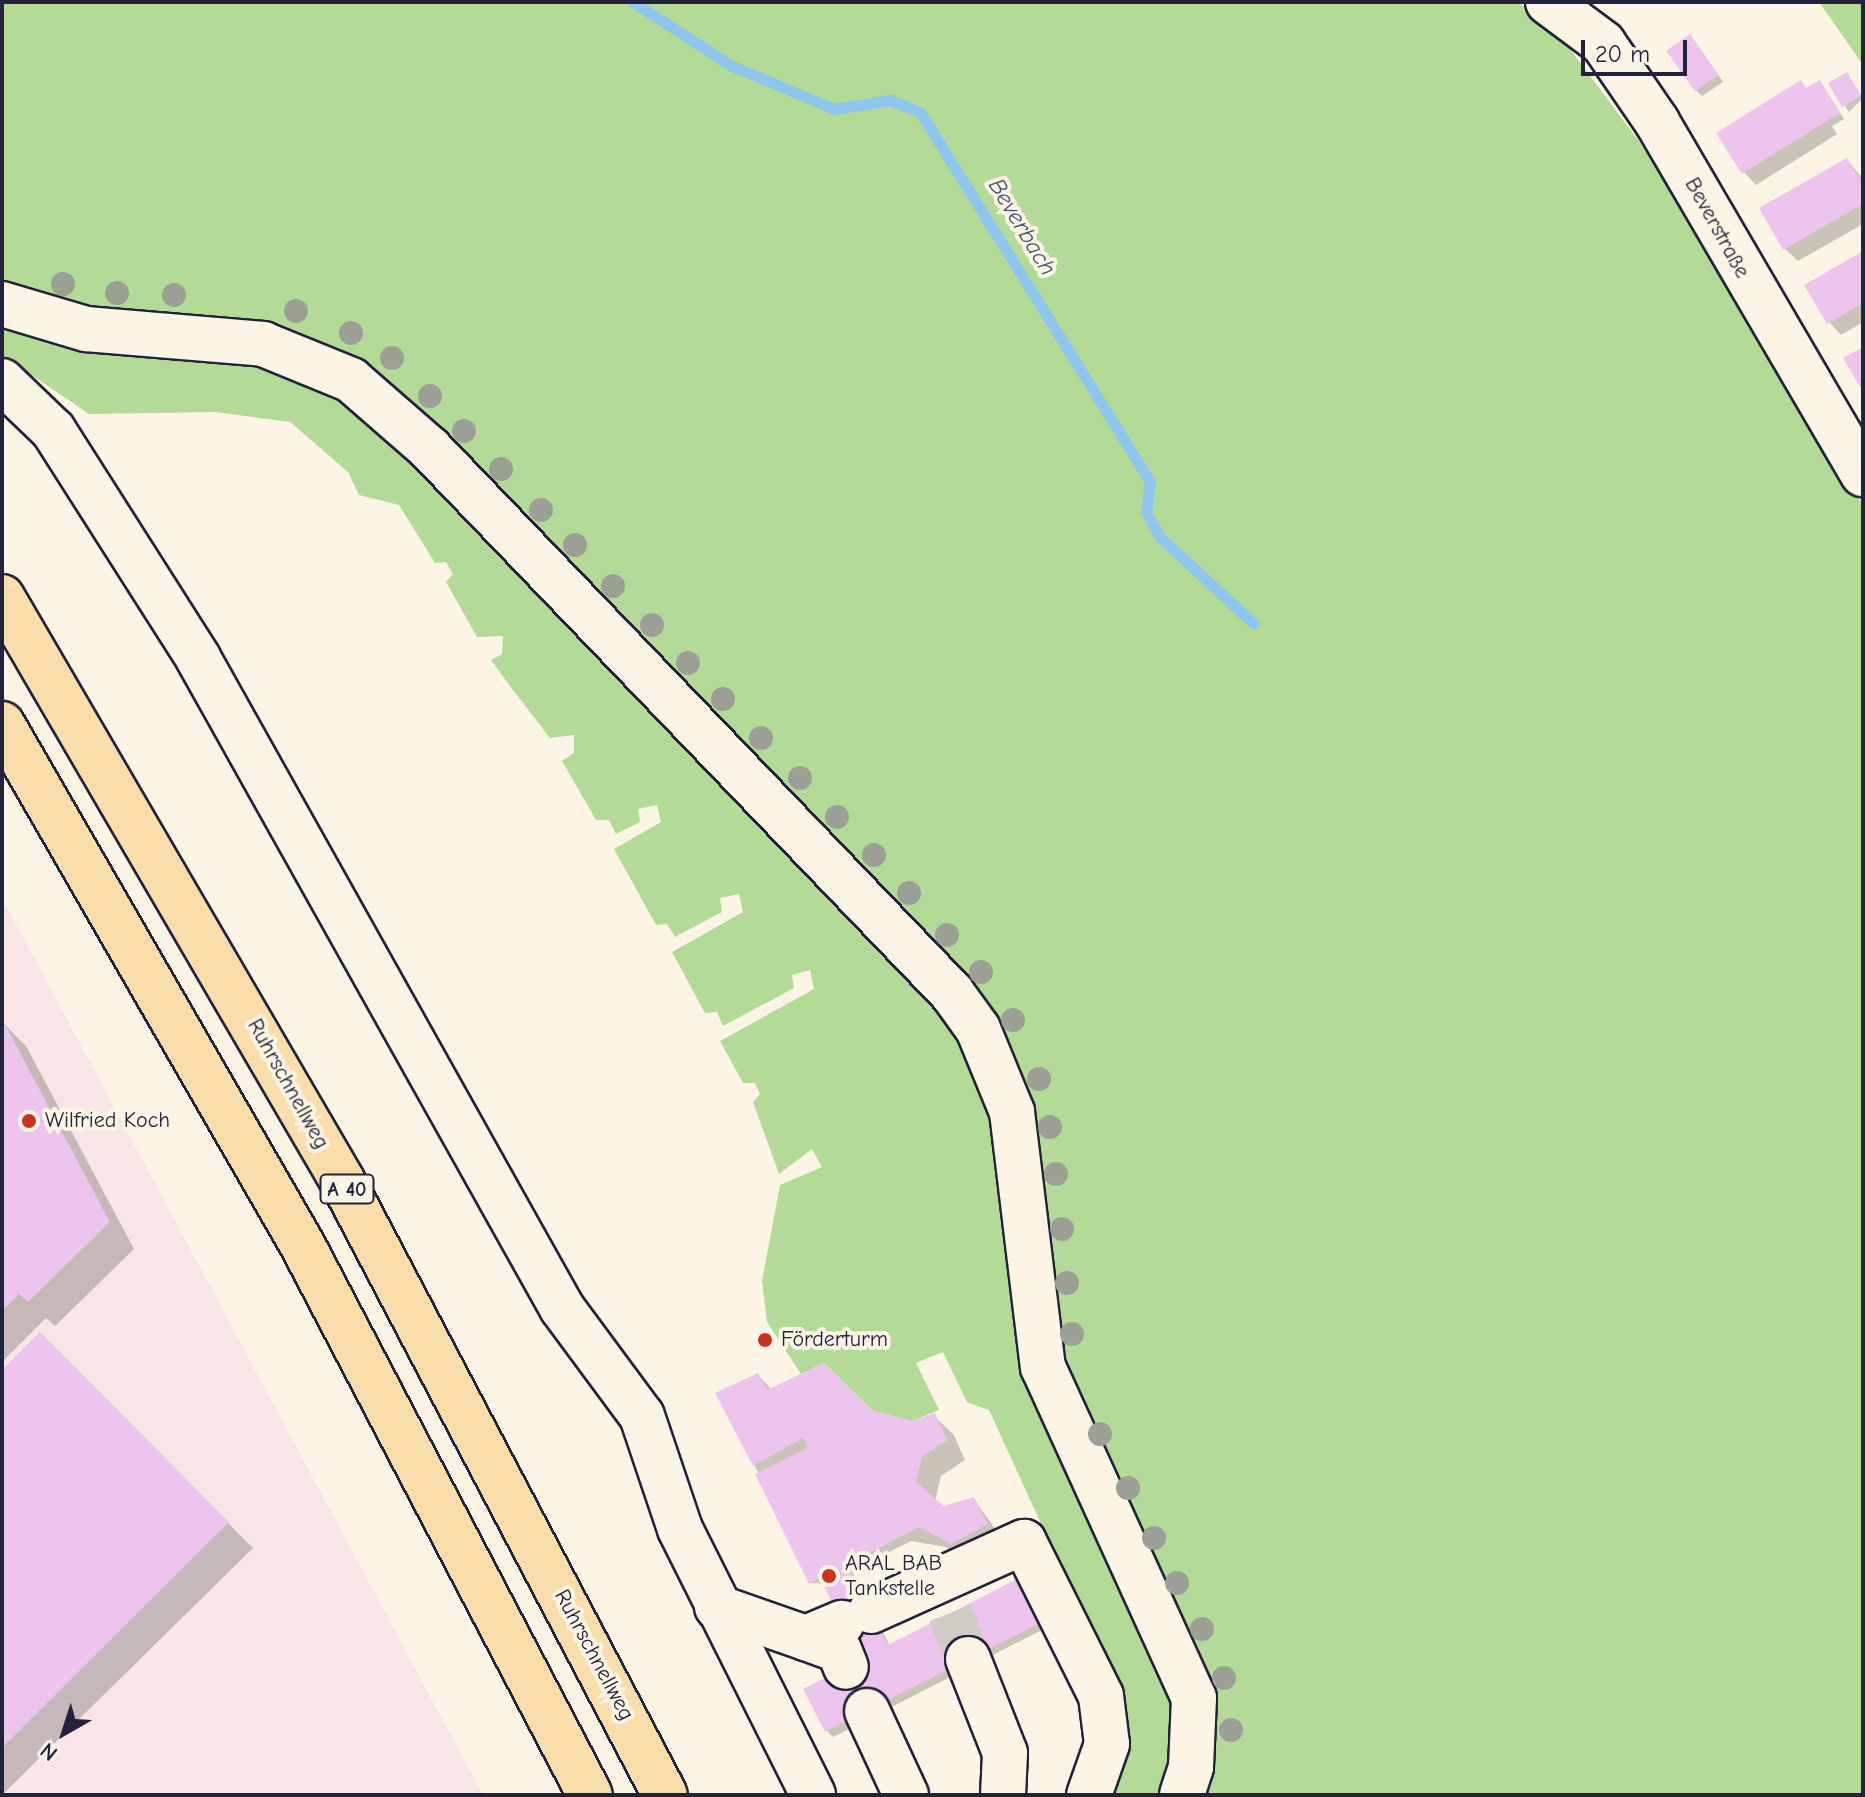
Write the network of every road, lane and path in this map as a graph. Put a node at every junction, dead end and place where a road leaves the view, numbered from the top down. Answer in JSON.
{"nodes":[{"id":1,"x":1548,"y":2,"type":"edge"},
{"id":2,"x":2,"y":304,"type":"edge"},
{"id":3,"x":2,"y":381,"type":"edge"},
{"id":4,"x":1863,"y":474,"type":"edge"},
{"id":5,"x":2,"y":597,"type":"edge"},
{"id":6,"x":2,"y":724,"type":"edge"},
{"id":7,"x":717,"y":1607,"type":"junction"},
{"id":8,"x":840,"y":1624,"type":"junction"},
{"id":9,"x":968,"y":1659,"type":"tunnel mouth"},
{"id":10,"x":846,"y":1667,"type":"dead end"},
{"id":11,"x":867,"y":1711,"type":"dead end"},
{"id":12,"x":590,"y":1795,"type":"edge"},
{"id":13,"x":665,"y":1795,"type":"edge"},
{"id":14,"x":813,"y":1795,"type":"edge"},
{"id":15,"x":906,"y":1795,"type":"edge"},
{"id":16,"x":1003,"y":1795,"type":"edge"},
{"id":17,"x":1089,"y":1795,"type":"edge"},
{"id":18,"x":1182,"y":1795,"type":"edge"}],
"edges":[{"from":1,"to":4,"type":"street","name":"Beverstraße"},
{"from":2,"to":18,"type":"street"},
{"from":3,"to":7,"type":"street"},
{"from":5,"to":13,"type":"highway","name":"Ruhrschnellweg","number":"A 40"},
{"from":6,"to":12,"type":"highway"},
{"from":7,"to":8,"type":"street"},
{"from":7,"to":14,"type":"street"},
{"from":8,"to":10,"type":"street"},
{"from":8,"to":17,"type":"street"},
{"from":9,"to":16,"type":"street"},
{"from":11,"to":15,"type":"street"}]}
